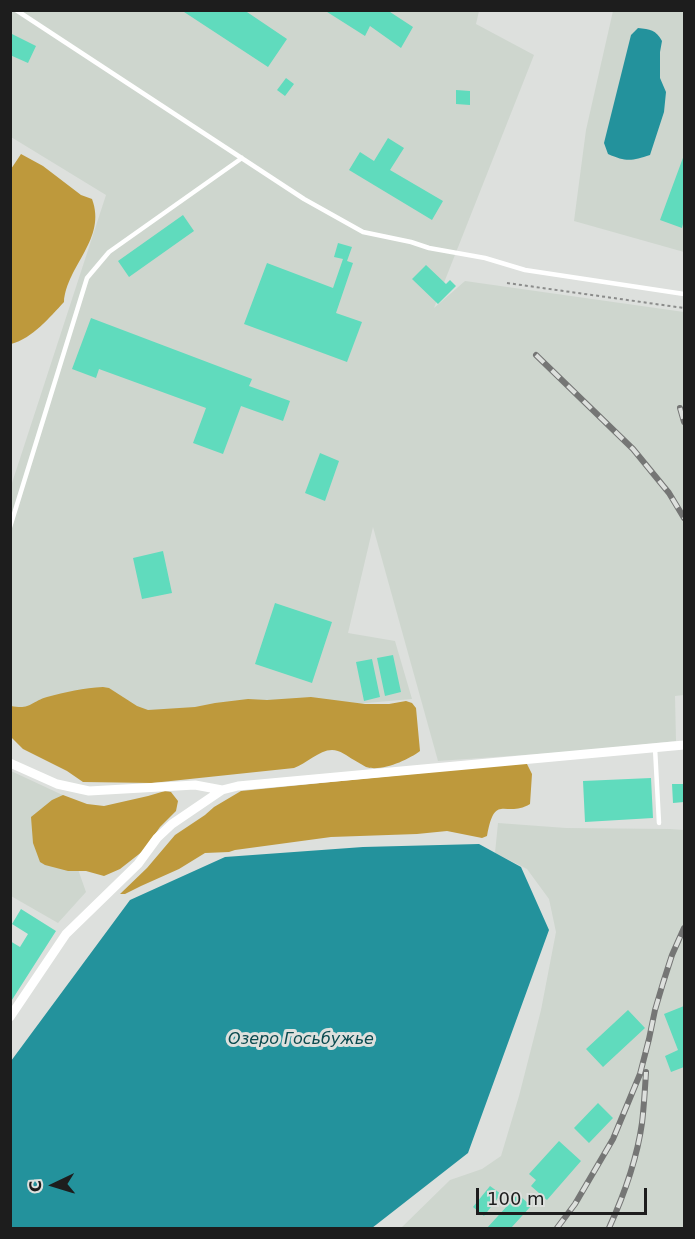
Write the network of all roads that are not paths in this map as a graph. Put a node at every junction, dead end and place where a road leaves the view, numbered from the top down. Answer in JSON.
{"nodes":[{"id":1,"x":16,"y":10,"type":"edge"},
{"id":2,"x":242,"y":158,"type":"junction"},
{"id":3,"x":684,"y":294,"type":"edge"},
{"id":4,"x":10,"y":527,"type":"edge"},
{"id":5,"x":684,"y":745,"type":"edge"},
{"id":6,"x":655,"y":748,"type":"junction"},
{"id":7,"x":10,"y":763,"type":"edge"},
{"id":8,"x":222,"y":790,"type":"junction"},
{"id":9,"x":659,"y":823,"type":"dead end"},
{"id":10,"x":10,"y":1017,"type":"edge"}],
"edges":[{"from":1,"to":2,"type":"lane"},
{"from":2,"to":3,"type":"lane"},
{"from":2,"to":4,"type":"lane"},
{"from":5,"to":6,"type":"street"},
{"from":6,"to":8,"type":"street"},
{"from":6,"to":9,"type":"lane"},
{"from":7,"to":8,"type":"street"},
{"from":8,"to":10,"type":"street"}]}
